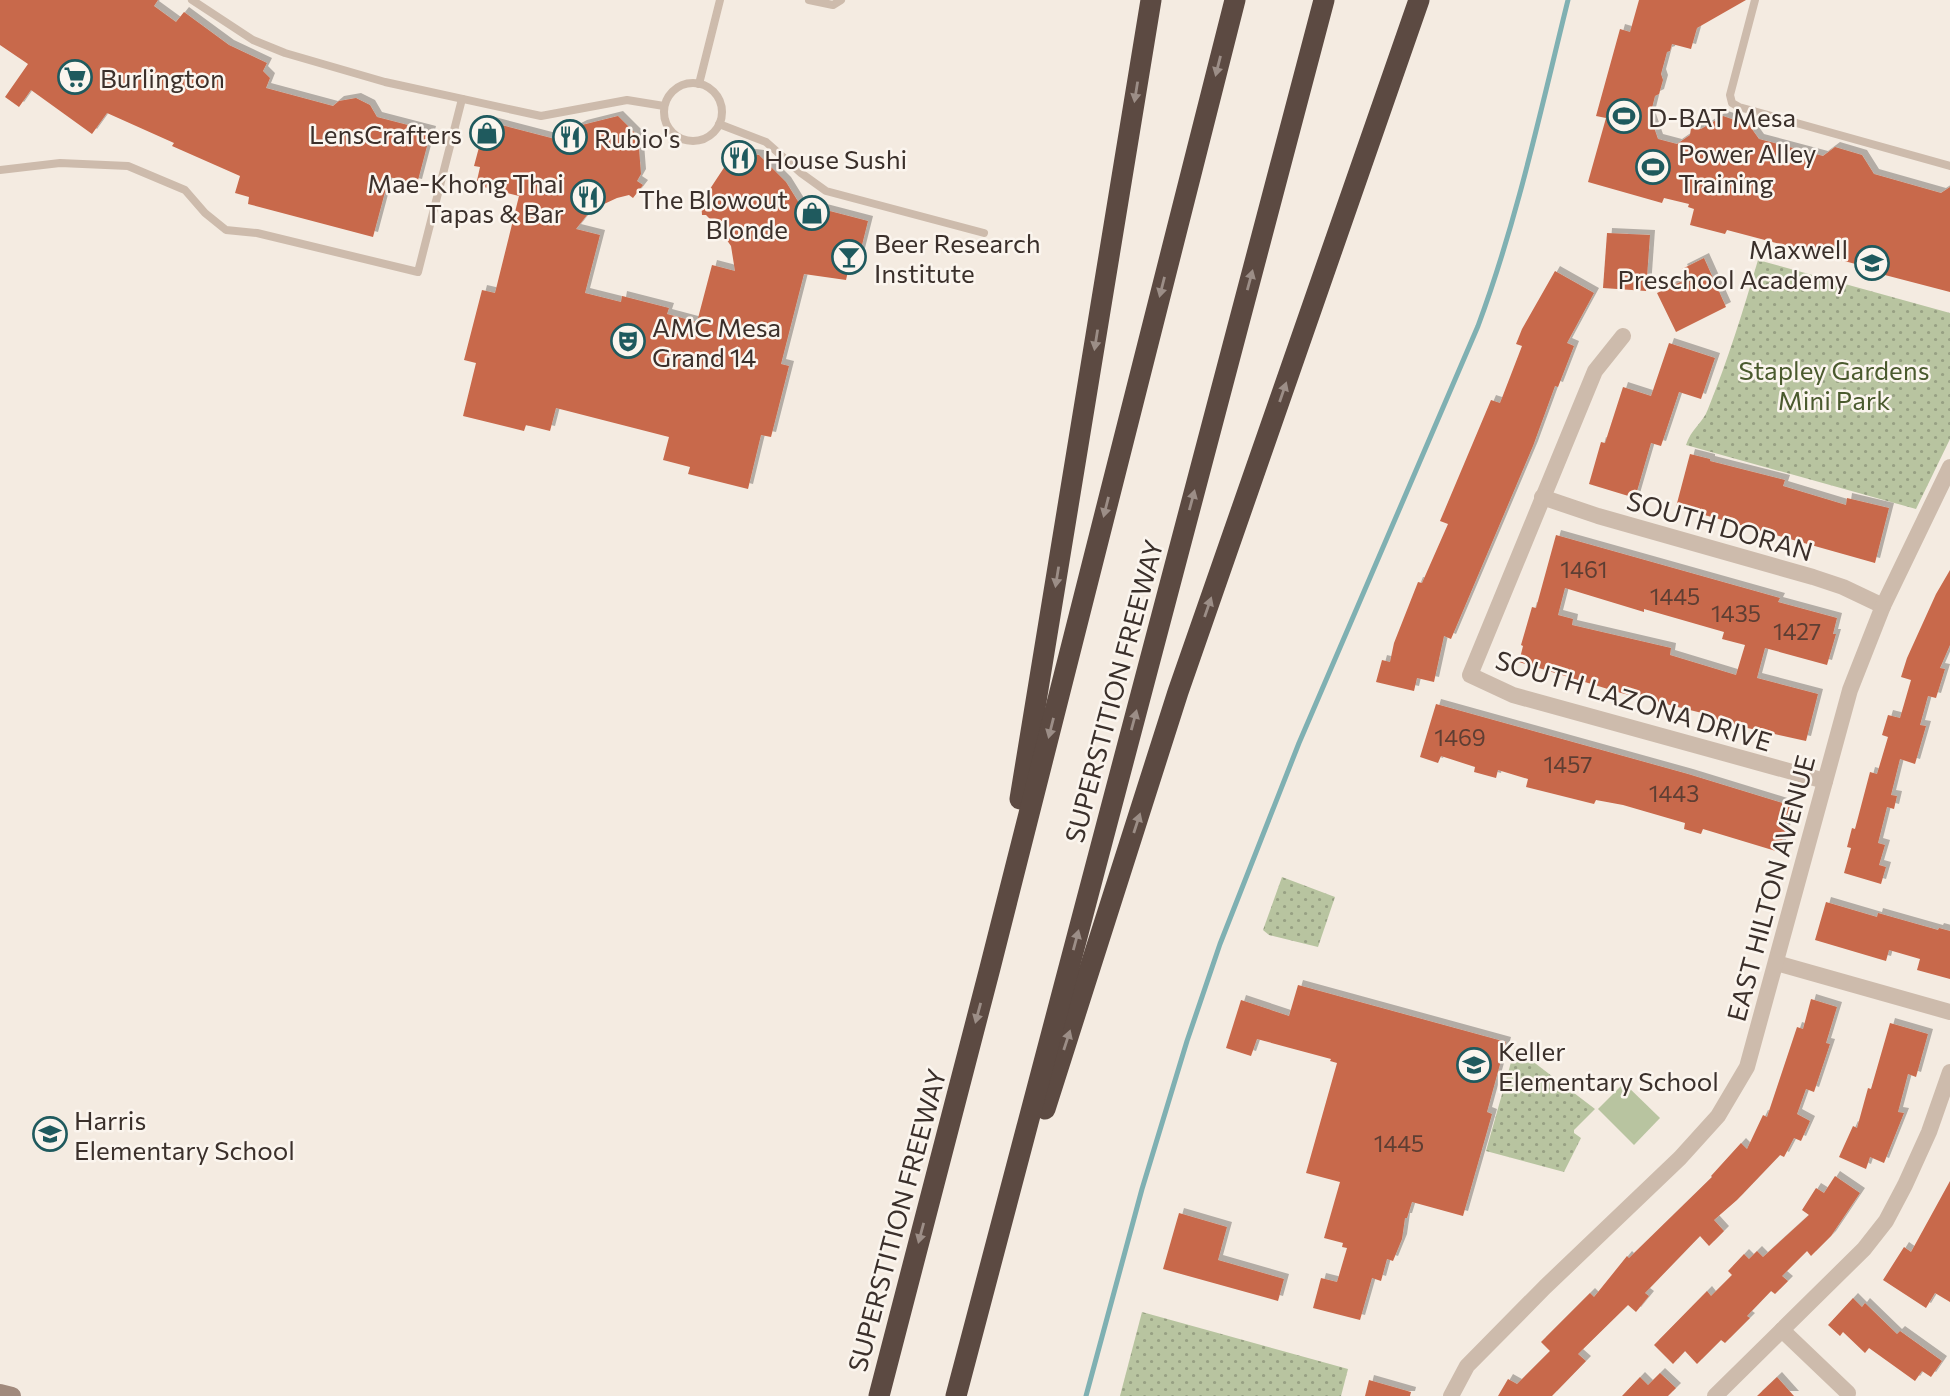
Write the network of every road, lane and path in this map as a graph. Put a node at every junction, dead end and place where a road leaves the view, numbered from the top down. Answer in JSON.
{"nodes":[{"id":1,"x":192,"y":0,"type":"edge"},
{"id":2,"x":720,"y":0,"type":"edge"},
{"id":3,"x":809,"y":0,"type":"edge"},
{"id":4,"x":841,"y":0,"type":"edge"},
{"id":5,"x":1151,"y":0,"type":"edge"},
{"id":6,"x":1235,"y":0,"type":"edge"},
{"id":7,"x":1324,"y":0,"type":"edge"},
{"id":8,"x":1419,"y":0,"type":"edge"},
{"id":9,"x":1755,"y":0,"type":"edge"},
{"id":10,"x":699,"y":84,"type":"junction"},
{"id":11,"x":462,"y":99,"type":"junction"},
{"id":12,"x":664,"y":106,"type":"junction"},
{"id":13,"x":719,"y":124,"type":"junction"},
{"id":14,"x":1950,"y":166,"type":"edge"},
{"id":15,"x":0,"y":170,"type":"edge"},
{"id":16,"x":984,"y":233,"type":"dead end"},
{"id":17,"x":1623,"y":336,"type":"dead end"},
{"id":18,"x":1950,"y":467,"type":"edge"},
{"id":19,"x":1542,"y":497,"type":"junction"},
{"id":20,"x":1934,"y":499,"type":"junction"},
{"id":21,"x":1950,"y":505,"type":"edge"},
{"id":22,"x":1883,"y":606,"type":"junction"},
{"id":23,"x":1825,"y":781,"type":"junction"},
{"id":24,"x":995,"y":947,"type":"junction"},
{"id":25,"x":1776,"y":963,"type":"junction"},
{"id":26,"x":1950,"y":1012,"type":"edge"},
{"id":27,"x":1950,"y":1072,"type":"edge"},
{"id":28,"x":1783,"y":1330,"type":"junction"},
{"id":29,"x":965,"y":1362,"type":"junction"},
{"id":30,"x":0,"y":1393,"type":"edge"},
{"id":31,"x":1848,"y":1393,"type":"dead end"},
{"id":32,"x":12,"y":1396,"type":"edge"},
{"id":33,"x":879,"y":1396,"type":"edge"},
{"id":34,"x":956,"y":1396,"type":"edge"},
{"id":35,"x":1451,"y":1396,"type":"edge"},
{"id":36,"x":1715,"y":1396,"type":"edge"}],
"edges":[{"from":1,"to":11,"type":"lane"},
{"from":2,"to":10,"type":"lane"},
{"from":3,"to":4,"type":"lane"},
{"from":5,"to":24,"type":"highway","one_way":true},
{"from":6,"to":24,"type":"highway","name":"SUPERSTITION FREEWAY","one_way":true},
{"from":29,"to":7,"type":"highway","name":"SUPERSTITION FREEWAY","one_way":true},
{"from":29,"to":8,"type":"highway","one_way":true},
{"from":9,"to":14,"type":"lane"},
{"from":10,"to":12,"type":"lane"},
{"from":10,"to":13,"type":"lane"},
{"from":11,"to":12,"type":"lane"},
{"from":11,"to":15,"type":"lane"},
{"from":12,"to":13,"type":"lane"},
{"from":13,"to":16,"type":"lane"},
{"from":17,"to":19,"type":"street"},
{"from":18,"to":20,"type":"street","name":"EAST HILTON AVENUE"},
{"from":19,"to":22,"type":"street","name":"SOUTH DORAN"},
{"from":19,"to":23,"type":"street","name":"SOUTH LAZONA DRIVE"},
{"from":20,"to":21,"type":"street"},
{"from":20,"to":22,"type":"street","name":"EAST HILTON AVENUE"},
{"from":22,"to":23,"type":"street","name":"EAST HILTON AVENUE"},
{"from":23,"to":25,"type":"street","name":"EAST HILTON AVENUE"},
{"from":24,"to":33,"type":"highway","name":"SUPERSTITION FREEWAY","one_way":true},
{"from":25,"to":26,"type":"street"},
{"from":25,"to":35,"type":"street","name":"EAST HILTON AVENUE"},
{"from":27,"to":28,"type":"street"},
{"from":28,"to":31,"type":"street"},
{"from":28,"to":36,"type":"street"},
{"from":29,"to":34,"type":"highway","name":"SUPERSTITION FREEWAY"},
{"from":30,"to":32,"type":"street"}]}
